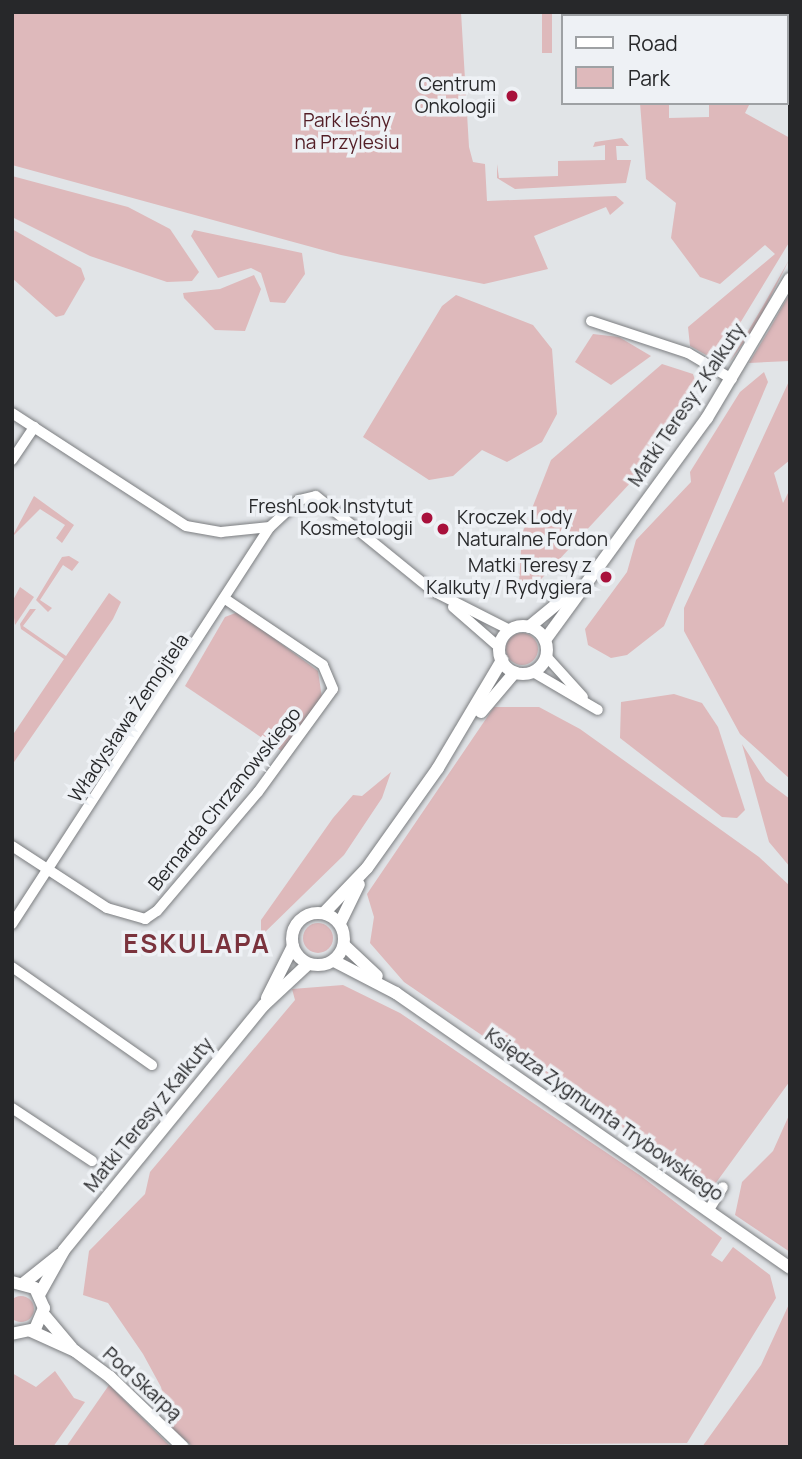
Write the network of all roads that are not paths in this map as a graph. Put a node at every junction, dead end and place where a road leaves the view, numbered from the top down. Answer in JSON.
{"nodes":[{"id":1,"x":790,"y":279,"type":"edge"},
{"id":2,"x":591,"y":321,"type":"dead end"},
{"id":3,"x":732,"y":379,"type":"junction"},
{"id":4,"x":12,"y":413,"type":"edge"},
{"id":5,"x":34,"y":427,"type":"junction"},
{"id":6,"x":12,"y":460,"type":"edge"},
{"id":7,"x":271,"y":527,"type":"junction"},
{"id":8,"x":583,"y":582,"type":"junction"},
{"id":9,"x":442,"y":597,"type":"junction"},
{"id":10,"x":228,"y":601,"type":"junction"},
{"id":11,"x":529,"y":627,"type":"junction"},
{"id":12,"x":510,"y":630,"type":"junction"},
{"id":13,"x":545,"y":640,"type":"junction"},
{"id":14,"x":501,"y":654,"type":"junction"},
{"id":15,"x":546,"y":656,"type":"junction"},
{"id":16,"x":515,"y":672,"type":"junction"},
{"id":17,"x":533,"y":672,"type":"junction"},
{"id":18,"x":464,"y":730,"type":"junction"},
{"id":19,"x":12,"y":846,"type":"edge"},
{"id":20,"x":367,"y":868,"type":"junction"},
{"id":21,"x":49,"y":870,"type":"junction"},
{"id":22,"x":324,"y":913,"type":"junction"},
{"id":23,"x":340,"y":923,"type":"junction"},
{"id":24,"x":12,"y":924,"type":"edge"},
{"id":25,"x":344,"y":945,"type":"junction"},
{"id":26,"x":293,"y":946,"type":"junction"},
{"id":27,"x":334,"y":961,"type":"junction"},
{"id":28,"x":308,"y":964,"type":"junction"},
{"id":29,"x":12,"y":967,"type":"edge"},
{"id":30,"x":396,"y":993,"type":"junction"},
{"id":31,"x":264,"y":1005,"type":"junction"},
{"id":32,"x":152,"y":1065,"type":"dead end"},
{"id":33,"x":12,"y":1108,"type":"edge"},
{"id":34,"x":92,"y":1161,"type":"dead end"},
{"id":35,"x":723,"y":1187,"type":"dead end"},
{"id":36,"x":708,"y":1211,"type":"junction"},
{"id":37,"x":64,"y":1250,"type":"junction"},
{"id":38,"x":790,"y":1268,"type":"edge"},
{"id":39,"x":18,"y":1282,"type":"edge"},
{"id":40,"x":40,"y":1293,"type":"junction"},
{"id":41,"x":44,"y":1315,"type":"junction"},
{"id":42,"x":31,"y":1331,"type":"junction"},
{"id":43,"x":12,"y":1335,"type":"edge"},
{"id":44,"x":75,"y":1351,"type":"junction"},
{"id":45,"x":183,"y":1447,"type":"edge"}],
"edges":[{"from":1,"to":3,"type":"street","name":"Matki Teresy z Kalkuty"},
{"from":2,"to":3,"type":"street"},
{"from":3,"to":8,"type":"street","name":"Matki Teresy z Kalkuty"},
{"from":4,"to":5,"type":"street"},
{"from":5,"to":6,"type":"street"},
{"from":5,"to":7,"type":"street"},
{"from":7,"to":9,"type":"street","name":"Władysława Żemojtela"},
{"from":7,"to":10,"type":"street","name":"Władysława Żemojtela"},
{"from":8,"to":11,"type":"street","name":"Matki Teresy z Kalkuty"},
{"from":8,"to":13,"type":"street","name":"Matki Teresy z Kalkuty"},
{"from":9,"to":12,"type":"street"},
{"from":9,"to":14,"type":"street"},
{"from":10,"to":21,"type":"street","name":"Władysława Żemojtela"},
{"from":10,"to":21,"type":"street","name":"Bernarda Chrzanowskiego"},
{"from":11,"to":12,"type":"street"},
{"from":11,"to":13,"type":"street"},
{"from":12,"to":14,"type":"street"},
{"from":13,"to":15,"type":"street"},
{"from":14,"to":16,"type":"street"},
{"from":14,"to":18,"type":"street"},
{"from":15,"to":17,"type":"street"},
{"from":15,"to":17,"type":"street"},
{"from":16,"to":17,"type":"street"},
{"from":16,"to":18,"type":"street"},
{"from":18,"to":20,"type":"street"},
{"from":19,"to":21,"type":"street"},
{"from":20,"to":22,"type":"street"},
{"from":20,"to":23,"type":"street"},
{"from":21,"to":24,"type":"street","name":"Władysława Żemojtela"},
{"from":22,"to":23,"type":"street"},
{"from":22,"to":26,"type":"street"},
{"from":23,"to":25,"type":"street"},
{"from":25,"to":27,"type":"street"},
{"from":25,"to":30,"type":"street","name":"Księdza Zygmunta Trybowskiego"},
{"from":26,"to":28,"type":"street"},
{"from":26,"to":31,"type":"street","name":"Matki Teresy z Kalkuty"},
{"from":27,"to":28,"type":"street"},
{"from":27,"to":30,"type":"street","name":"Księdza Zygmunta Trybowskiego"},
{"from":28,"to":31,"type":"street","name":"Matki Teresy z Kalkuty"},
{"from":29,"to":32,"type":"street"},
{"from":30,"to":36,"type":"street","name":"Księdza Zygmunta Trybowskiego"},
{"from":31,"to":37,"type":"street","name":"Matki Teresy z Kalkuty"},
{"from":33,"to":34,"type":"street"},
{"from":35,"to":36,"type":"street"},
{"from":36,"to":38,"type":"street","name":"Księdza Zygmunta Trybowskiego"},
{"from":37,"to":39,"type":"street","name":"Matki Teresy z Kalkuty"},
{"from":37,"to":40,"type":"street","name":"Matki Teresy z Kalkuty"},
{"from":39,"to":40,"type":"street"},
{"from":40,"to":41,"type":"street"},
{"from":41,"to":42,"type":"street"},
{"from":41,"to":44,"type":"street","name":"Pod Skarpą"},
{"from":42,"to":43,"type":"street"},
{"from":42,"to":44,"type":"street","name":"Pod Skarpą"},
{"from":44,"to":45,"type":"street","name":"Pod Skarpą"}]}
